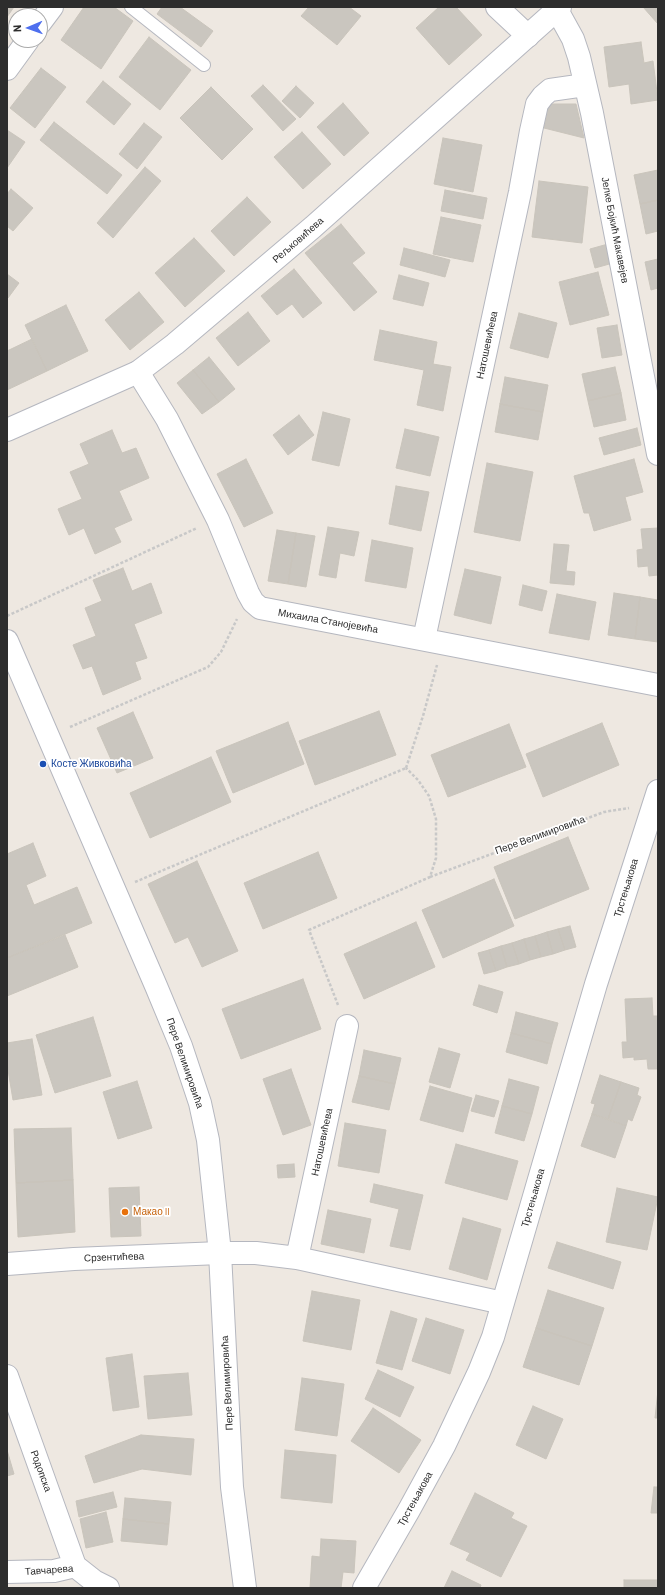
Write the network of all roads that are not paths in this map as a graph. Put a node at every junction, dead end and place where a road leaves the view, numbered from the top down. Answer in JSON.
{"nodes":[{"id":1,"x":132,"y":7,"type":"edge"},
{"id":2,"x":497,"y":7,"type":"edge"},
{"id":3,"x":558,"y":8,"type":"edge"},
{"id":4,"x":528,"y":36,"type":"junction"},
{"id":5,"x":22,"y":48,"type":"edge"},
{"id":6,"x":204,"y":65,"type":"dead end"},
{"id":7,"x":7,"y":69,"type":"edge"},
{"id":8,"x":585,"y":85,"type":"junction"},
{"id":9,"x":138,"y":372,"type":"junction"},
{"id":10,"x":7,"y":430,"type":"edge"},
{"id":11,"x":658,"y":454,"type":"edge"},
{"id":12,"x":7,"y":641,"type":"edge"},
{"id":13,"x":434,"y":641,"type":"junction"},
{"id":14,"x":658,"y":684,"type":"edge"},
{"id":15,"x":656,"y":798,"type":"edge"},
{"id":16,"x":347,"y":1026,"type":"road end"},
{"id":17,"x":220,"y":1253,"type":"junction"},
{"id":18,"x":297,"y":1258,"type":"junction"},
{"id":19,"x":7,"y":1264,"type":"edge"},
{"id":20,"x":502,"y":1303,"type":"junction"},
{"id":21,"x":7,"y":1376,"type":"edge"},
{"id":22,"x":75,"y":1566,"type":"junction"},
{"id":23,"x":7,"y":1572,"type":"edge"},
{"id":24,"x":108,"y":1588,"type":"edge"},
{"id":25,"x":245,"y":1588,"type":"edge"},
{"id":26,"x":364,"y":1588,"type":"edge"}],
"edges":[{"from":1,"to":6,"type":"lane"},
{"from":2,"to":4,"type":"street"},
{"from":3,"to":4,"type":"street","name":"Рељковићева"},
{"from":3,"to":8,"type":"street","name":"Јелке Бојкић Макавејев"},
{"from":4,"to":9,"type":"street","name":"Рељковићева"},
{"from":5,"to":7,"type":"street"},
{"from":8,"to":11,"type":"street","name":"Јелке Бојкић Макавејев"},
{"from":8,"to":13,"type":"street","name":"Натошевићева"},
{"from":9,"to":10,"type":"street","name":"Рељковићева"},
{"from":9,"to":13,"type":"street","name":"Михаила Станојевића"},
{"from":12,"to":17,"type":"street","name":"Пере Велимировића"},
{"from":13,"to":14,"type":"street","name":"Михаила Станојевића"},
{"from":15,"to":20,"type":"street","name":"Трстењакова"},
{"from":16,"to":18,"type":"street","name":"Натошевићева"},
{"from":17,"to":18,"type":"street","name":"Срзентићева"},
{"from":17,"to":19,"type":"street","name":"Срзентићева"},
{"from":17,"to":25,"type":"street","name":"Пере Велимировића"},
{"from":18,"to":20,"type":"street","name":"Срзентићева"},
{"from":20,"to":26,"type":"street","name":"Трстењакова"},
{"from":21,"to":22,"type":"street","name":"Родопска"},
{"from":22,"to":23,"type":"street","name":"Тавчарева"},
{"from":22,"to":24,"type":"street","name":"Тавчарева"}]}
